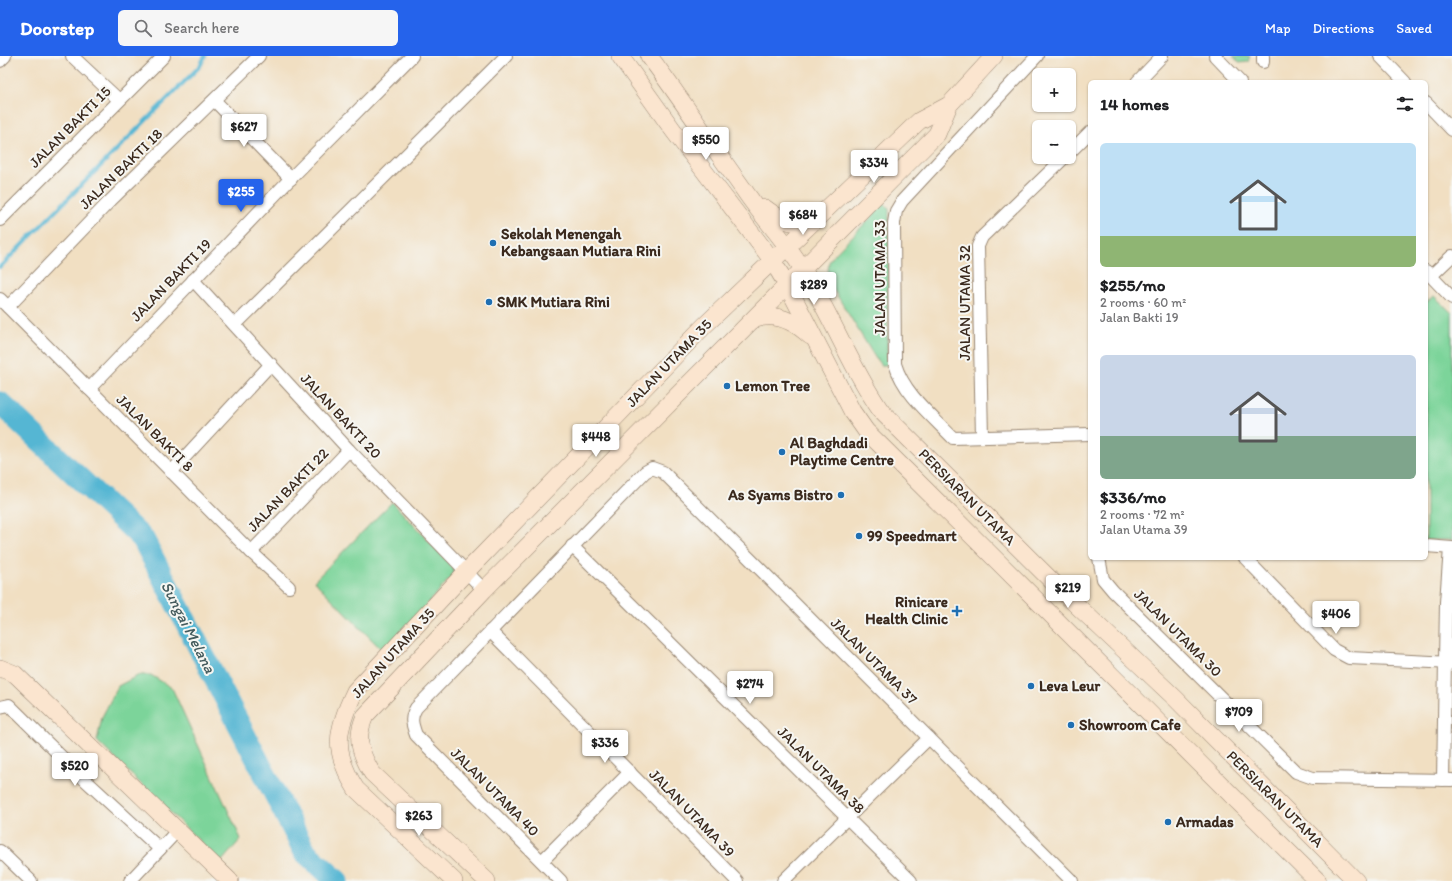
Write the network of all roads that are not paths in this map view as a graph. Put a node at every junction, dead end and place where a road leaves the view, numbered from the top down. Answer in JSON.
{"nodes":[{"id":1,"x":5,"y":56,"type":"edge"},
{"id":2,"x":72,"y":56,"type":"edge"},
{"id":3,"x":164,"y":56,"type":"edge"},
{"id":4,"x":259,"y":56,"type":"edge"},
{"id":5,"x":412,"y":56,"type":"edge"},
{"id":6,"x":506,"y":56,"type":"edge"},
{"id":7,"x":620,"y":56,"type":"edge"},
{"id":8,"x":649,"y":56,"type":"edge"},
{"id":9,"x":994,"y":56,"type":"edge"},
{"id":10,"x":1037,"y":56,"type":"edge"},
{"id":11,"x":1162,"y":56,"type":"edge"},
{"id":12,"x":1215,"y":56,"type":"edge"},
{"id":13,"x":1380,"y":56,"type":"edge"},
{"id":14,"x":0,"y":61,"type":"edge"},
{"id":15,"x":1139,"y":80,"type":"edge"},
{"id":16,"x":1238,"y":80,"type":"edge"},
{"id":17,"x":1403,"y":80,"type":"edge"},
{"id":18,"x":119,"y":100,"type":"junction"},
{"id":19,"x":215,"y":101,"type":"junction"},
{"id":20,"x":949,"y":105,"type":"junction"},
{"id":21,"x":1428,"y":105,"type":"edge"},
{"id":22,"x":1452,"y":130,"type":"edge"},
{"id":23,"x":1088,"y":137,"type":"edge"},
{"id":24,"x":1076,"y":147,"type":"edge"},
{"id":25,"x":1058,"y":164,"type":"edge"},
{"id":26,"x":291,"y":179,"type":"junction"},
{"id":27,"x":858,"y":179,"type":"junction"},
{"id":28,"x":744,"y":192,"type":"junction"},
{"id":29,"x":0,"y":220,"type":"edge"},
{"id":30,"x":788,"y":246,"type":"junction"},
{"id":31,"x":1452,"y":256,"type":"edge"},
{"id":32,"x":772,"y":260,"type":"junction"},
{"id":33,"x":803,"y":270,"type":"junction"},
{"id":34,"x":1428,"y":274,"type":"edge"},
{"id":35,"x":193,"y":280,"type":"junction"},
{"id":36,"x":788,"y":285,"type":"junction"},
{"id":37,"x":1452,"y":298,"type":"edge"},
{"id":38,"x":4,"y":303,"type":"edge"},
{"id":39,"x":753,"y":320,"type":"junction"},
{"id":40,"x":235,"y":325,"type":"junction"},
{"id":41,"x":815,"y":340,"type":"junction"},
{"id":42,"x":271,"y":364,"type":"junction"},
{"id":43,"x":89,"y":389,"type":"junction"},
{"id":44,"x":1088,"y":434,"type":"edge"},
{"id":45,"x":982,"y":437,"type":"junction"},
{"id":46,"x":349,"y":450,"type":"junction"},
{"id":47,"x":171,"y":472,"type":"junction"},
{"id":48,"x":572,"y":546,"type":"junction"},
{"id":49,"x":1428,"y":546,"type":"edge"},
{"id":50,"x":1451,"y":548,"type":"edge"},
{"id":51,"x":251,"y":552,"type":"junction"},
{"id":52,"x":1099,"y":560,"type":"edge"},
{"id":53,"x":1246,"y":560,"type":"edge"},
{"id":54,"x":467,"y":571,"type":"junction"},
{"id":55,"x":289,"y":587,"type":"dead end"},
{"id":56,"x":484,"y":590,"type":"junction"},
{"id":57,"x":490,"y":631,"type":"junction"},
{"id":58,"x":1449,"y":663,"type":"edge"},
{"id":59,"x":0,"y":668,"type":"edge"},
{"id":60,"x":4,"y":706,"type":"edge"},
{"id":61,"x":929,"y":738,"type":"junction"},
{"id":62,"x":630,"y":772,"type":"junction"},
{"id":63,"x":1447,"y":780,"type":"edge"},
{"id":64,"x":847,"y":818,"type":"junction"},
{"id":65,"x":177,"y":831,"type":"junction"},
{"id":66,"x":160,"y":849,"type":"junction"},
{"id":67,"x":0,"y":851,"type":"edge"},
{"id":68,"x":542,"y":861,"type":"junction"},
{"id":69,"x":1314,"y":878,"type":"edge"},
{"id":70,"x":31,"y":881,"type":"edge"},
{"id":71,"x":130,"y":881,"type":"edge"},
{"id":72,"x":230,"y":881,"type":"edge"},
{"id":73,"x":454,"y":881,"type":"edge"},
{"id":74,"x":487,"y":881,"type":"edge"},
{"id":75,"x":561,"y":881,"type":"edge"},
{"id":76,"x":737,"y":881,"type":"edge"},
{"id":77,"x":783,"y":881,"type":"edge"},
{"id":78,"x":911,"y":881,"type":"edge"},
{"id":79,"x":1072,"y":881,"type":"edge"},
{"id":80,"x":1356,"y":881,"type":"edge"}],
"edges":[{"from":1,"to":14,"type":"street"},
{"from":2,"to":18,"type":"street"},
{"from":3,"to":18,"type":"street","name":"JALAN BAKTI 15"},
{"from":4,"to":19,"type":"street","name":"JALAN BAKTI 18"},
{"from":5,"to":26,"type":"street","name":"JALAN BAKTI 19"},
{"from":6,"to":40,"type":"street"},
{"from":7,"to":32,"type":"street","name":"PERSIARAN UTAMA"},
{"from":8,"to":28,"type":"street","name":"PERSIARAN UTAMA"},
{"from":9,"to":20,"type":"street"},
{"from":10,"to":45,"type":"street","name":"JALAN UTAMA 33"},
{"from":11,"to":15,"type":"street"},
{"from":12,"to":16,"type":"street"},
{"from":13,"to":17,"type":"street"},
{"from":18,"to":29,"type":"street","name":"JALAN BAKTI 15"},
{"from":19,"to":26,"type":"street"},
{"from":19,"to":38,"type":"street","name":"JALAN BAKTI 18"},
{"from":20,"to":27,"type":"street"},
{"from":20,"to":33,"type":"street","name":"JALAN UTAMA 35"},
{"from":21,"to":22,"type":"street"},
{"from":23,"to":24,"type":"street"},
{"from":25,"to":45,"type":"street","name":"JALAN UTAMA 32"},
{"from":26,"to":35,"type":"street","name":"JALAN BAKTI 19"},
{"from":27,"to":28,"type":"street"},
{"from":27,"to":30,"type":"street","name":"JALAN UTAMA 35"},
{"from":28,"to":30,"type":"street","name":"PERSIARAN UTAMA"},
{"from":30,"to":32,"type":"street","name":"JALAN UTAMA 35"},
{"from":30,"to":33,"type":"street","name":"PERSIARAN UTAMA"},
{"from":31,"to":34,"type":"street"},
{"from":32,"to":36,"type":"street","name":"PERSIARAN UTAMA"},
{"from":32,"to":54,"type":"street","name":"JALAN UTAMA 35"},
{"from":33,"to":36,"type":"street","name":"JALAN UTAMA 35"},
{"from":33,"to":80,"type":"street","name":"PERSIARAN UTAMA"},
{"from":34,"to":37,"type":"street"},
{"from":35,"to":40,"type":"street","name":"JALAN BAKTI 20"},
{"from":35,"to":43,"type":"street","name":"JALAN BAKTI 19"},
{"from":36,"to":39,"type":"street","name":"JALAN UTAMA 35"},
{"from":36,"to":41,"type":"street","name":"PERSIARAN UTAMA"},
{"from":38,"to":43,"type":"street","name":"JALAN BAKTI 8"},
{"from":39,"to":41,"type":"street"},
{"from":39,"to":56,"type":"street","name":"JALAN UTAMA 35"},
{"from":40,"to":42,"type":"street","name":"JALAN BAKTI 20"},
{"from":41,"to":69,"type":"street","name":"PERSIARAN UTAMA"},
{"from":42,"to":46,"type":"street","name":"JALAN BAKTI 20"},
{"from":42,"to":47,"type":"street"},
{"from":43,"to":47,"type":"street","name":"JALAN BAKTI 8"},
{"from":44,"to":45,"type":"street"},
{"from":46,"to":51,"type":"street","name":"JALAN BAKTI 22"},
{"from":46,"to":54,"type":"street","name":"JALAN BAKTI 20"},
{"from":47,"to":51,"type":"street","name":"JALAN BAKTI 8"},
{"from":48,"to":57,"type":"street"},
{"from":48,"to":61,"type":"street","name":"JALAN UTAMA 37"},
{"from":48,"to":64,"type":"street","name":"JALAN UTAMA 38"},
{"from":49,"to":50,"type":"street"},
{"from":50,"to":58,"type":"street","name":"JALAN UTAMA 30"},
{"from":51,"to":55,"type":"street","name":"JALAN BAKTI 8"},
{"from":52,"to":63,"type":"street","name":"JALAN UTAMA 30"},
{"from":53,"to":58,"type":"street"},
{"from":54,"to":56,"type":"street"},
{"from":54,"to":73,"type":"street","name":"JALAN UTAMA 35"},
{"from":56,"to":74,"type":"street","name":"JALAN UTAMA 35"},
{"from":57,"to":62,"type":"street","name":"JALAN UTAMA 39"},
{"from":57,"to":68,"type":"street","name":"JALAN UTAMA 40"},
{"from":58,"to":63,"type":"street","name":"JALAN UTAMA 30"},
{"from":59,"to":65,"type":"street"},
{"from":60,"to":66,"type":"street"},
{"from":61,"to":64,"type":"street"},
{"from":61,"to":79,"type":"street","name":"JALAN UTAMA 37"},
{"from":62,"to":68,"type":"street"},
{"from":62,"to":76,"type":"street","name":"JALAN UTAMA 39"},
{"from":64,"to":77,"type":"street"},
{"from":64,"to":78,"type":"street","name":"JALAN UTAMA 38"},
{"from":65,"to":66,"type":"street"},
{"from":65,"to":72,"type":"street"},
{"from":66,"to":71,"type":"street"},
{"from":67,"to":70,"type":"street"},
{"from":68,"to":75,"type":"street","name":"JALAN UTAMA 40"}]}
